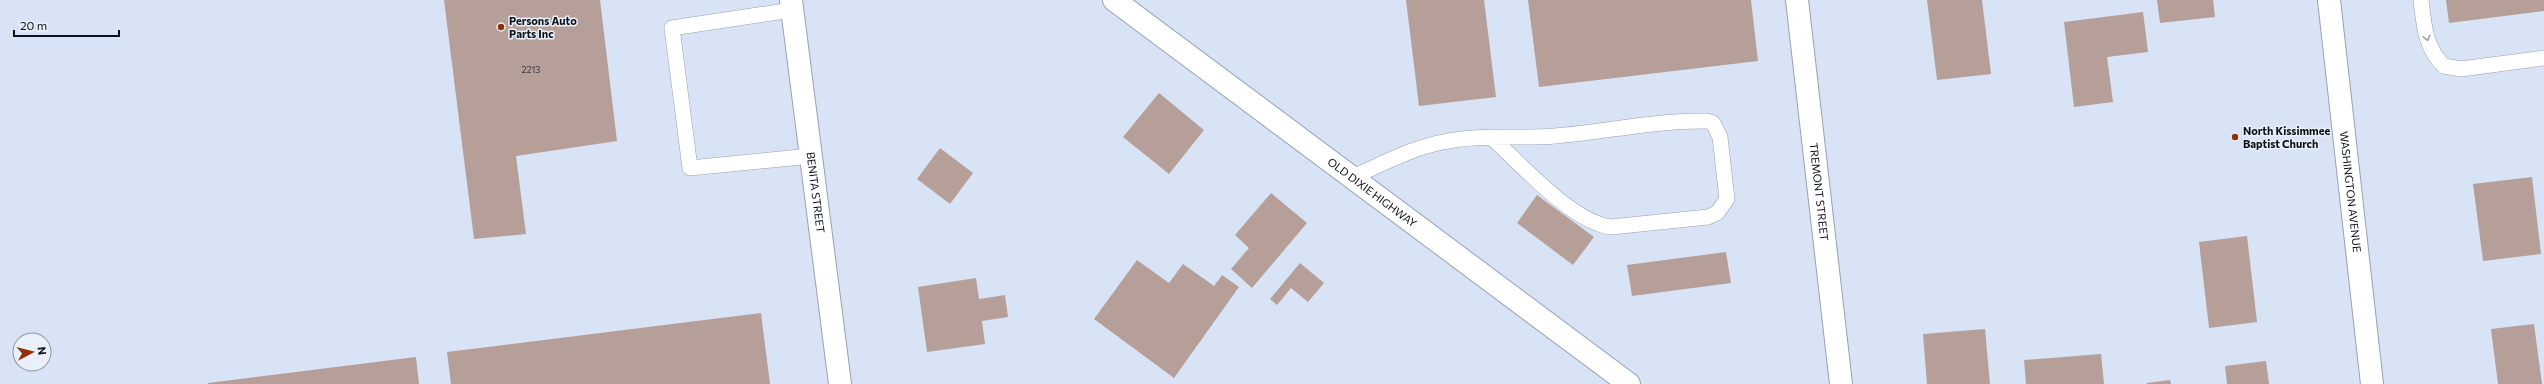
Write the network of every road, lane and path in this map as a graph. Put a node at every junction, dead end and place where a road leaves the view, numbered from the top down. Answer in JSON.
{"nodes":[{"id":1,"x":1114,"y":0,"type":"edge"},
{"id":2,"x":1797,"y":0,"type":"edge"},
{"id":3,"x":2329,"y":0,"type":"edge"},
{"id":4,"x":2421,"y":0,"type":"edge"},
{"id":5,"x":791,"y":5,"type":"edge"},
{"id":6,"x":2544,"y":58,"type":"edge"},
{"id":7,"x":1493,"y":138,"type":"junction"},
{"id":8,"x":811,"y":156,"type":"junction"},
{"id":9,"x":1352,"y":177,"type":"junction"},
{"id":10,"x":840,"y":384,"type":"edge"},
{"id":11,"x":1629,"y":384,"type":"edge"},
{"id":12,"x":1841,"y":384,"type":"edge"},
{"id":13,"x":2372,"y":384,"type":"edge"}],
"edges":[{"from":1,"to":9,"type":"street","name":"OLD DIXIE HIGHWAY"},
{"from":2,"to":12,"type":"street","name":"TREMONT STREET"},
{"from":3,"to":13,"type":"street","name":"WASHINGTON AVENUE"},
{"from":4,"to":6,"type":"lane","one_way":true},
{"from":5,"to":8,"type":"street","name":"BENITA STREET"},
{"from":5,"to":8,"type":"lane"},
{"from":7,"to":7,"type":"lane"},
{"from":7,"to":9,"type":"lane"},
{"from":8,"to":10,"type":"street","name":"BENITA STREET"},
{"from":9,"to":11,"type":"street","name":"OLD DIXIE HIGHWAY"}]}
